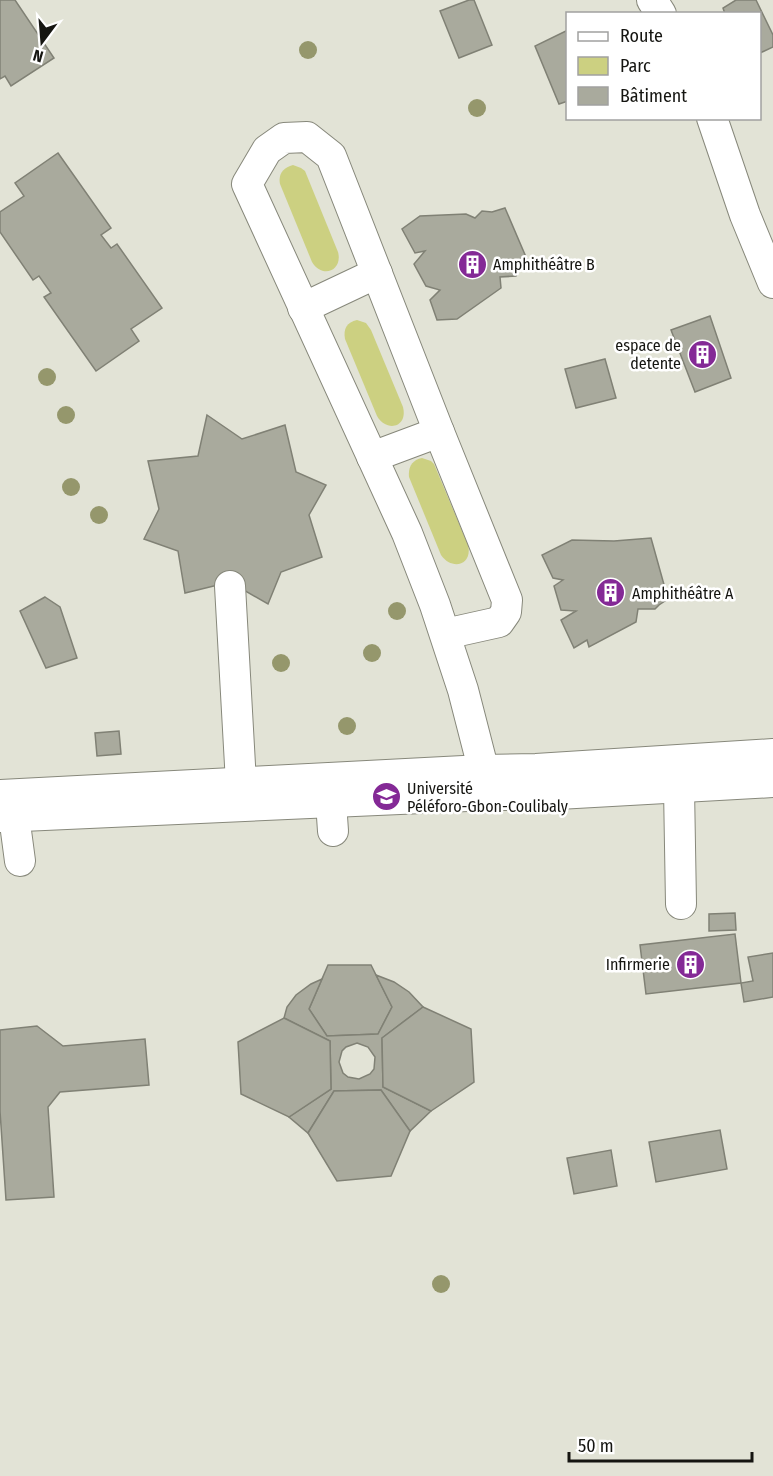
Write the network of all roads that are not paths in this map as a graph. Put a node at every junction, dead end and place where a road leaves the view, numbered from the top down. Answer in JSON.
{"nodes":[{"id":1,"x":713,"y":120,"type":"edge"},
{"id":2,"x":376,"y":273,"type":"junction"},
{"id":3,"x":773,"y":283,"type":"edge"},
{"id":4,"x":303,"y":308,"type":"junction"},
{"id":5,"x":439,"y":432,"type":"junction"},
{"id":6,"x":372,"y":458,"type":"junction"},
{"id":7,"x":230,"y":586,"type":"dead end"},
{"id":8,"x":445,"y":634,"type":"junction"},
{"id":9,"x":773,"y":754,"type":"edge"},
{"id":10,"x":773,"y":782,"type":"edge"},
{"id":11,"x":241,"y":783,"type":"junction"},
{"id":12,"x":486,"y":783,"type":"junction"},
{"id":13,"x":680,"y":788,"type":"junction"},
{"id":14,"x":170,"y":798,"type":"junction"},
{"id":15,"x":5,"y":809,"type":"edge"},
{"id":16,"x":20,"y":861,"type":"dead end"},
{"id":17,"x":681,"y":903,"type":"dead end"}],
"edges":[{"from":1,"to":3,"type":"lane"},
{"from":2,"to":4,"type":"lane"},
{"from":2,"to":4,"type":"lane"},
{"from":2,"to":5,"type":"lane"},
{"from":4,"to":6,"type":"lane"},
{"from":5,"to":6,"type":"lane"},
{"from":5,"to":8,"type":"lane"},
{"from":6,"to":8,"type":"lane"},
{"from":7,"to":11,"type":"lane"},
{"from":8,"to":12,"type":"lane"},
{"from":9,"to":12,"type":"lane"},
{"from":10,"to":13,"type":"lane"},
{"from":11,"to":12,"type":"lane"},
{"from":11,"to":14,"type":"lane"},
{"from":12,"to":13,"type":"lane"},
{"from":12,"to":14,"type":"lane"},
{"from":13,"to":17,"type":"lane"},
{"from":14,"to":15,"type":"lane"},
{"from":15,"to":16,"type":"lane"}]}
